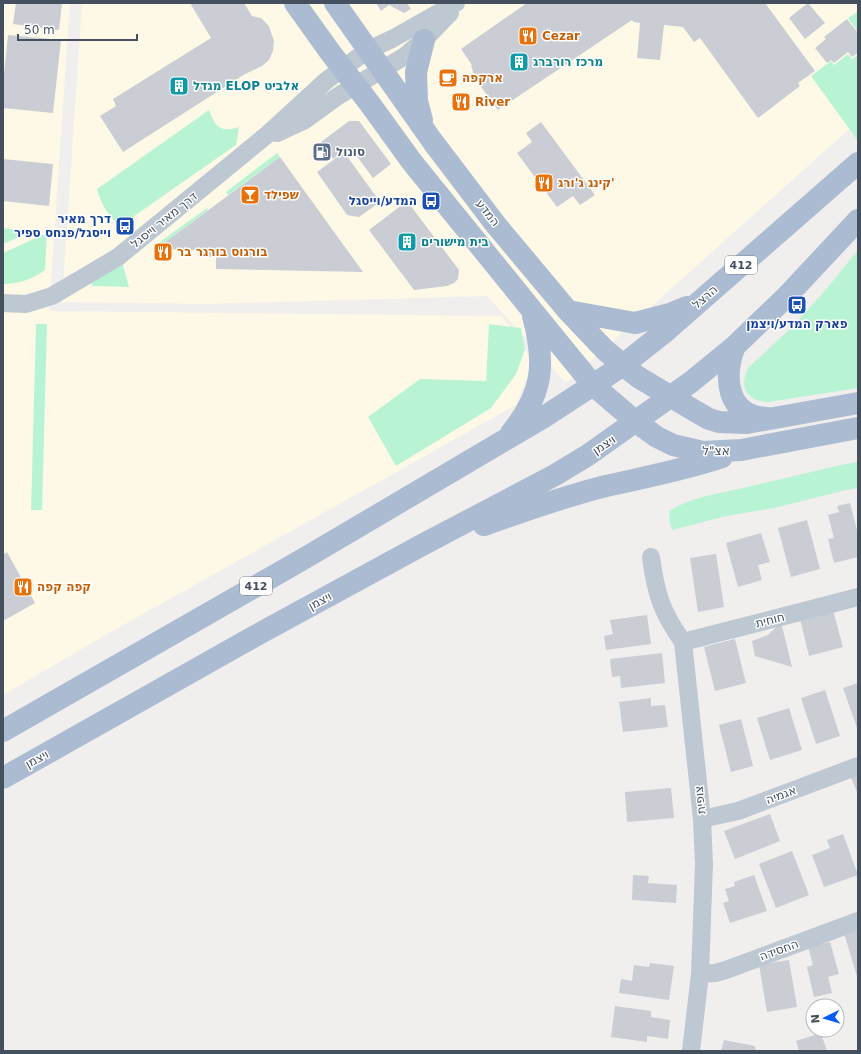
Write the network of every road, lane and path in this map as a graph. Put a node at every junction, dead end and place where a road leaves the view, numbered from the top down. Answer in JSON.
{"nodes":[{"id":1,"x":295,"y":3,"type":"edge"},
{"id":2,"x":335,"y":3,"type":"edge"},
{"id":3,"x":456,"y":3,"type":"edge"},
{"id":4,"x":460,"y":3,"type":"edge"},
{"id":5,"x":424,"y":40,"type":"junction"},
{"id":6,"x":368,"y":50,"type":"junction"},
{"id":7,"x":342,"y":68,"type":"junction"},
{"id":8,"x":382,"y":70,"type":"junction"},
{"id":9,"x":356,"y":86,"type":"junction"},
{"id":10,"x":268,"y":134,"type":"junction"},
{"id":11,"x":433,"y":142,"type":"junction"},
{"id":12,"x":858,"y":163,"type":"edge"},
{"id":13,"x":858,"y":220,"type":"edge"},
{"id":14,"x":3,"y":303,"type":"edge"},
{"id":15,"x":698,"y":304,"type":"junction"},
{"id":16,"x":531,"y":309,"type":"junction"},
{"id":17,"x":568,"y":311,"type":"junction"},
{"id":18,"x":735,"y":346,"type":"junction"},
{"id":19,"x":623,"y":365,"type":"junction"},
{"id":20,"x":593,"y":385,"type":"junction"},
{"id":21,"x":670,"y":396,"type":"junction"},
{"id":22,"x":858,"y":403,"type":"edge"},
{"id":23,"x":784,"y":417,"type":"junction"},
{"id":24,"x":636,"y":422,"type":"junction"},
{"id":25,"x":858,"y":428,"type":"edge"},
{"id":26,"x":507,"y":438,"type":"junction"},
{"id":27,"x":741,"y":450,"type":"junction"},
{"id":28,"x":422,"y":545,"type":"junction"},
{"id":29,"x":652,"y":557,"type":"dead end"},
{"id":30,"x":858,"y":598,"type":"edge"},
{"id":31,"x":683,"y":642,"type":"junction"},
{"id":32,"x":3,"y":731,"type":"edge"},
{"id":33,"x":858,"y":766,"type":"edge"},
{"id":34,"x":3,"y":778,"type":"edge"},
{"id":35,"x":702,"y":819,"type":"junction"},
{"id":36,"x":858,"y":921,"type":"edge"},
{"id":37,"x":700,"y":974,"type":"junction"},
{"id":38,"x":691,"y":1051,"type":"edge"}],
"edges":[{"from":1,"to":7,"type":"main road"},
{"from":2,"to":6,"type":"main road","name":"המדע"},
{"from":3,"to":6,"type":"street","name":"דרך מאיר וייסגל"},
{"from":4,"to":5,"type":"street","name":"דרך מאיר וייסגל"},
{"from":5,"to":8,"type":"street","name":"דרך מאיר וייסגל"},
{"from":5,"to":11,"type":"main road"},
{"from":6,"to":7,"type":"street","name":"דרך מאיר וייסגל"},
{"from":6,"to":8,"type":"main road","name":"המדע"},
{"from":7,"to":9,"type":"main road"},
{"from":7,"to":10,"type":"street","name":"דרך מאיר וייסגל"},
{"from":8,"to":9,"type":"street","name":"דרך מאיר וייסגל"},
{"from":8,"to":11,"type":"main road","name":"המדע"},
{"from":9,"to":10,"type":"street","name":"דרך מאיר וייסגל"},
{"from":9,"to":16,"type":"main road"},
{"from":10,"to":14,"type":"street","name":"דרך מאיר וייסגל"},
{"from":11,"to":17,"type":"main road","name":"המדע"},
{"from":12,"to":15,"type":"main road","name":"הרצל","number":"412"},
{"from":13,"to":18,"type":"main road"},
{"from":15,"to":17,"type":"main road"},
{"from":15,"to":19,"type":"main road","name":"הרצל","number":"412"},
{"from":16,"to":20,"type":"main road"},
{"from":16,"to":26,"type":"main road"},
{"from":17,"to":19,"type":"main road","name":"המדע"},
{"from":18,"to":21,"type":"main road"},
{"from":18,"to":23,"type":"main road"},
{"from":19,"to":20,"type":"main road","number":"412"},
{"from":19,"to":21,"type":"main road","name":"המדע"},
{"from":20,"to":24,"type":"main road","name":"אצ\"ל"},
{"from":20,"to":26,"type":"main road","number":"412"},
{"from":21,"to":23,"type":"main road"},
{"from":21,"to":24,"type":"main road"},
{"from":22,"to":23,"type":"main road"},
{"from":24,"to":27,"type":"main road","name":"אצ\"ל"},
{"from":24,"to":28,"type":"main road","name":"ויצמן"},
{"from":25,"to":27,"type":"main road","name":"אצ\"ל"},
{"from":26,"to":32,"type":"main road","number":"412"},
{"from":27,"to":28,"type":"main road"},
{"from":28,"to":34,"type":"main road","name":"ויצמן"},
{"from":29,"to":31,"type":"street"},
{"from":30,"to":31,"type":"street","name":"חוחית"},
{"from":31,"to":35,"type":"street","name":"צופית"},
{"from":33,"to":35,"type":"street","name":"אגמיה"},
{"from":35,"to":37,"type":"street","name":"צופית"},
{"from":36,"to":37,"type":"street","name":"החסידה"},
{"from":37,"to":38,"type":"street","name":"צופית"}]}
